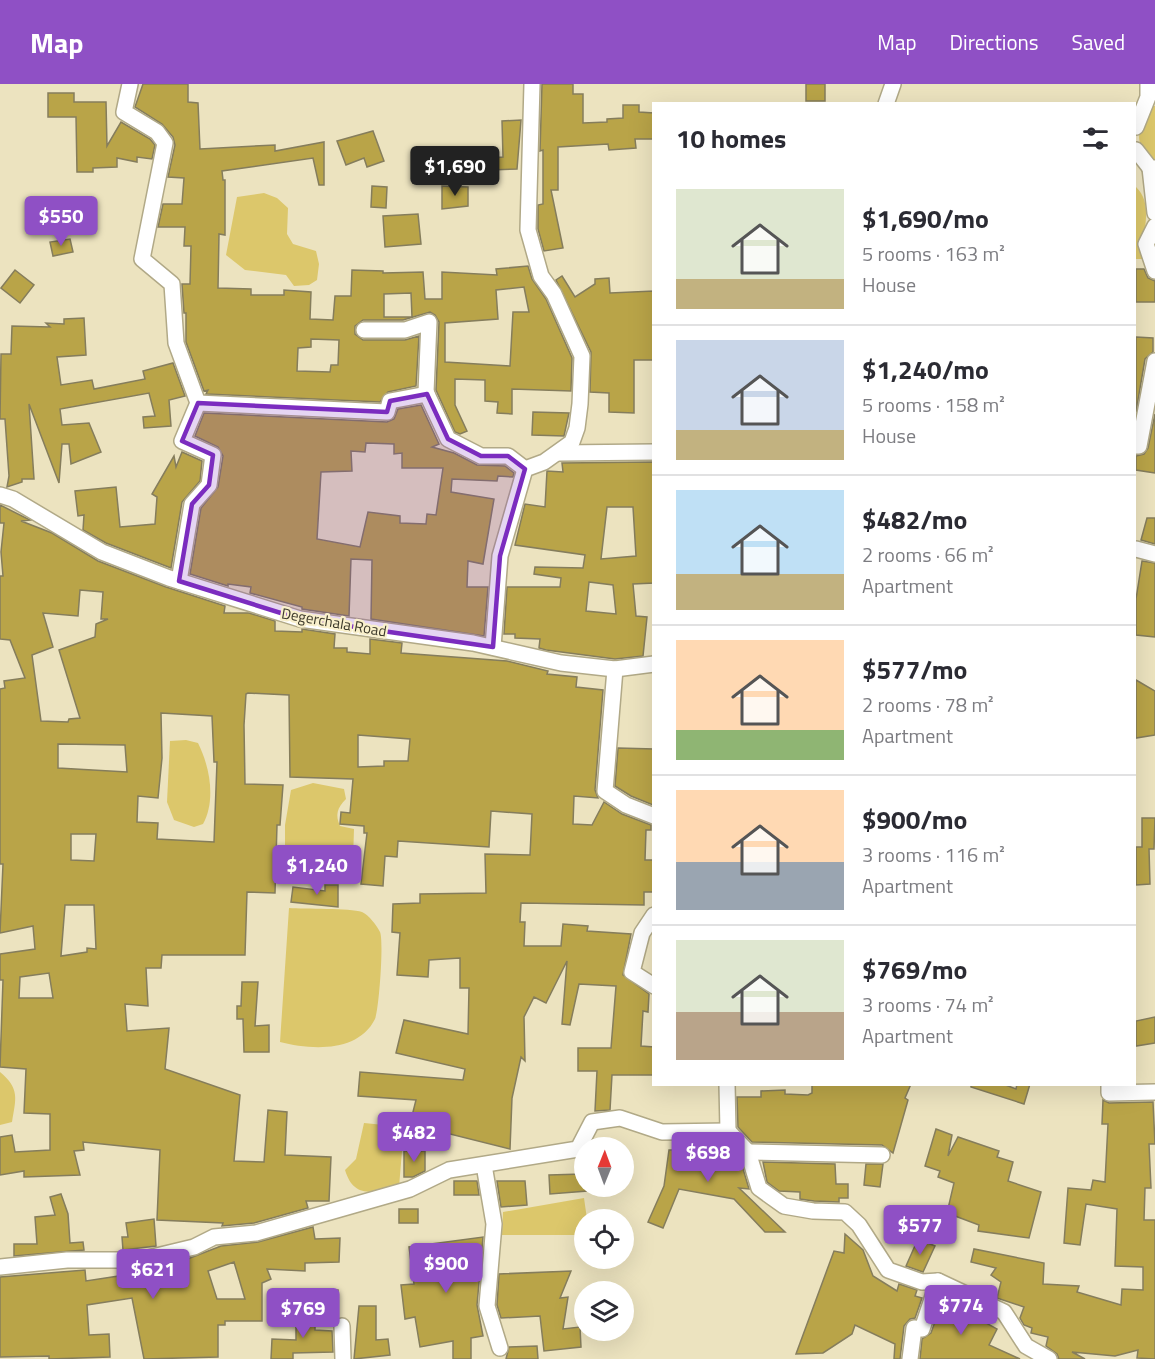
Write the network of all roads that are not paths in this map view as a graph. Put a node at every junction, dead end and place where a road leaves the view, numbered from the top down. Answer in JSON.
{"nodes":[{"id":1,"x":130,"y":84,"type":"edge"},
{"id":2,"x":532,"y":84,"type":"edge"},
{"id":3,"x":893,"y":84,"type":"edge"},
{"id":4,"x":1148,"y":84,"type":"edge"},
{"id":5,"x":887,"y":102,"type":"edge"},
{"id":6,"x":1136,"y":127,"type":"edge"},
{"id":7,"x":1136,"y":150,"type":"edge"},
{"id":8,"x":1152,"y":168,"type":"edge"},
{"id":9,"x":1155,"y":213,"type":"edge"},
{"id":10,"x":1155,"y":226,"type":"edge"},
{"id":11,"x":1155,"y":271,"type":"edge"},
{"id":12,"x":364,"y":330,"type":"dead end"},
{"id":13,"x":1155,"y":361,"type":"edge"},
{"id":14,"x":427,"y":394,"type":"junction"},
{"id":15,"x":198,"y":403,"type":"junction"},
{"id":16,"x":1136,"y":446,"type":"edge"},
{"id":17,"x":652,"y":452,"type":"edge"},
{"id":18,"x":559,"y":453,"type":"junction"},
{"id":19,"x":525,"y":469,"type":"junction"},
{"id":20,"x":0,"y":495,"type":"edge"},
{"id":21,"x":1136,"y":549,"type":"edge"},
{"id":22,"x":1155,"y":554,"type":"edge"},
{"id":23,"x":179,"y":581,"type":"junction"},
{"id":24,"x":493,"y":647,"type":"junction"},
{"id":25,"x":652,"y":663,"type":"edge"},
{"id":26,"x":615,"y":669,"type":"junction"},
{"id":27,"x":652,"y":815,"type":"edge"},
{"id":28,"x":652,"y":918,"type":"edge"},
{"id":29,"x":652,"y":985,"type":"edge"},
{"id":30,"x":727,"y":1086,"type":"edge"},
{"id":31,"x":1109,"y":1086,"type":"edge"},
{"id":32,"x":1155,"y":1092,"type":"edge"},
{"id":33,"x":728,"y":1131,"type":"junction"},
{"id":34,"x":748,"y":1152,"type":"junction"},
{"id":35,"x":882,"y":1155,"type":"dead end"},
{"id":36,"x":484,"y":1165,"type":"junction"},
{"id":37,"x":0,"y":1268,"type":"edge"},
{"id":38,"x":938,"y":1281,"type":"junction"},
{"id":39,"x":342,"y":1326,"type":"dead end"},
{"id":40,"x":500,"y":1348,"type":"dead end"},
{"id":41,"x":343,"y":1359,"type":"edge"},
{"id":42,"x":910,"y":1359,"type":"edge"},
{"id":43,"x":1049,"y":1359,"type":"edge"}],
"edges":[{"from":1,"to":15,"type":"street"},
{"from":2,"to":18,"type":"street"},
{"from":3,"to":5,"type":"street"},
{"from":4,"to":6,"type":"street"},
{"from":7,"to":8,"type":"street"},
{"from":8,"to":9,"type":"street"},
{"from":10,"to":11,"type":"street"},
{"from":12,"to":14,"type":"street"},
{"from":13,"to":16,"type":"street"},
{"from":14,"to":15,"type":"street"},
{"from":14,"to":19,"type":"street"},
{"from":15,"to":23,"type":"street"},
{"from":17,"to":18,"type":"street"},
{"from":18,"to":19,"type":"street"},
{"from":19,"to":24,"type":"street"},
{"from":20,"to":23,"type":"street","name":"Degerchala Road"},
{"from":21,"to":22,"type":"street"},
{"from":23,"to":24,"type":"street","name":"Degerchala Road"},
{"from":24,"to":26,"type":"street","name":"Degerchala Road"},
{"from":25,"to":26,"type":"street","name":"Degerchala Road"},
{"from":26,"to":27,"type":"street"},
{"from":28,"to":29,"type":"street"},
{"from":30,"to":33,"type":"street"},
{"from":31,"to":32,"type":"street"},
{"from":33,"to":34,"type":"street"},
{"from":33,"to":36,"type":"street"},
{"from":34,"to":35,"type":"street"},
{"from":34,"to":38,"type":"street"},
{"from":36,"to":37,"type":"street"},
{"from":36,"to":40,"type":"street"},
{"from":38,"to":42,"type":"street"},
{"from":38,"to":43,"type":"street"},
{"from":39,"to":41,"type":"street"}]}
